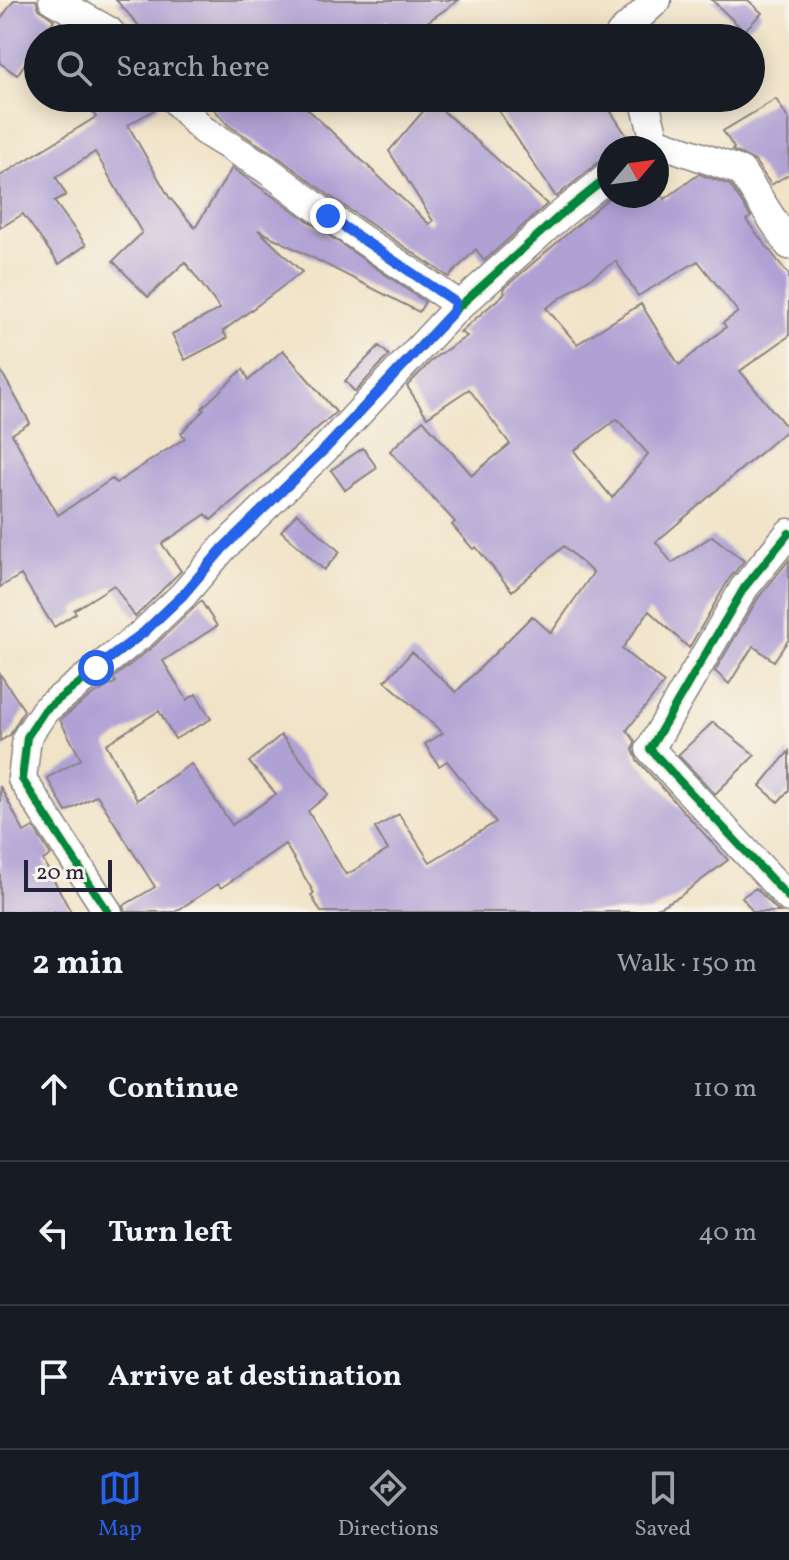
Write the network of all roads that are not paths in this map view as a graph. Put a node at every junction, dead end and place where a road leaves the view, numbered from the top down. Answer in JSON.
{"nodes":[{"id":1,"x":53,"y":0,"type":"edge"},
{"id":2,"x":657,"y":0,"type":"edge"},
{"id":3,"x":96,"y":24,"type":"edge"},
{"id":4,"x":631,"y":24,"type":"edge"},
{"id":5,"x":186,"y":112,"type":"edge"},
{"id":6,"x":646,"y":112,"type":"edge"},
{"id":7,"x":649,"y":136,"type":"edge"},
{"id":8,"x":669,"y":150,"type":"edge"},
{"id":9,"x":597,"y":186,"type":"edge"},
{"id":10,"x":789,"y":245,"type":"edge"},
{"id":11,"x":453,"y":312,"type":"junction"},
{"id":12,"x":789,"y":533,"type":"edge"},
{"id":13,"x":789,"y":898,"type":"edge"},
{"id":14,"x":108,"y":912,"type":"edge"}],
"edges":[{"from":1,"to":3,"type":"street"},
{"from":2,"to":4,"type":"street"},
{"from":5,"to":11,"type":"street"},
{"from":6,"to":7,"type":"street"},
{"from":8,"to":10,"type":"street"},
{"from":9,"to":11,"type":"street"},
{"from":11,"to":14,"type":"street"},
{"from":12,"to":13,"type":"street"}]}
